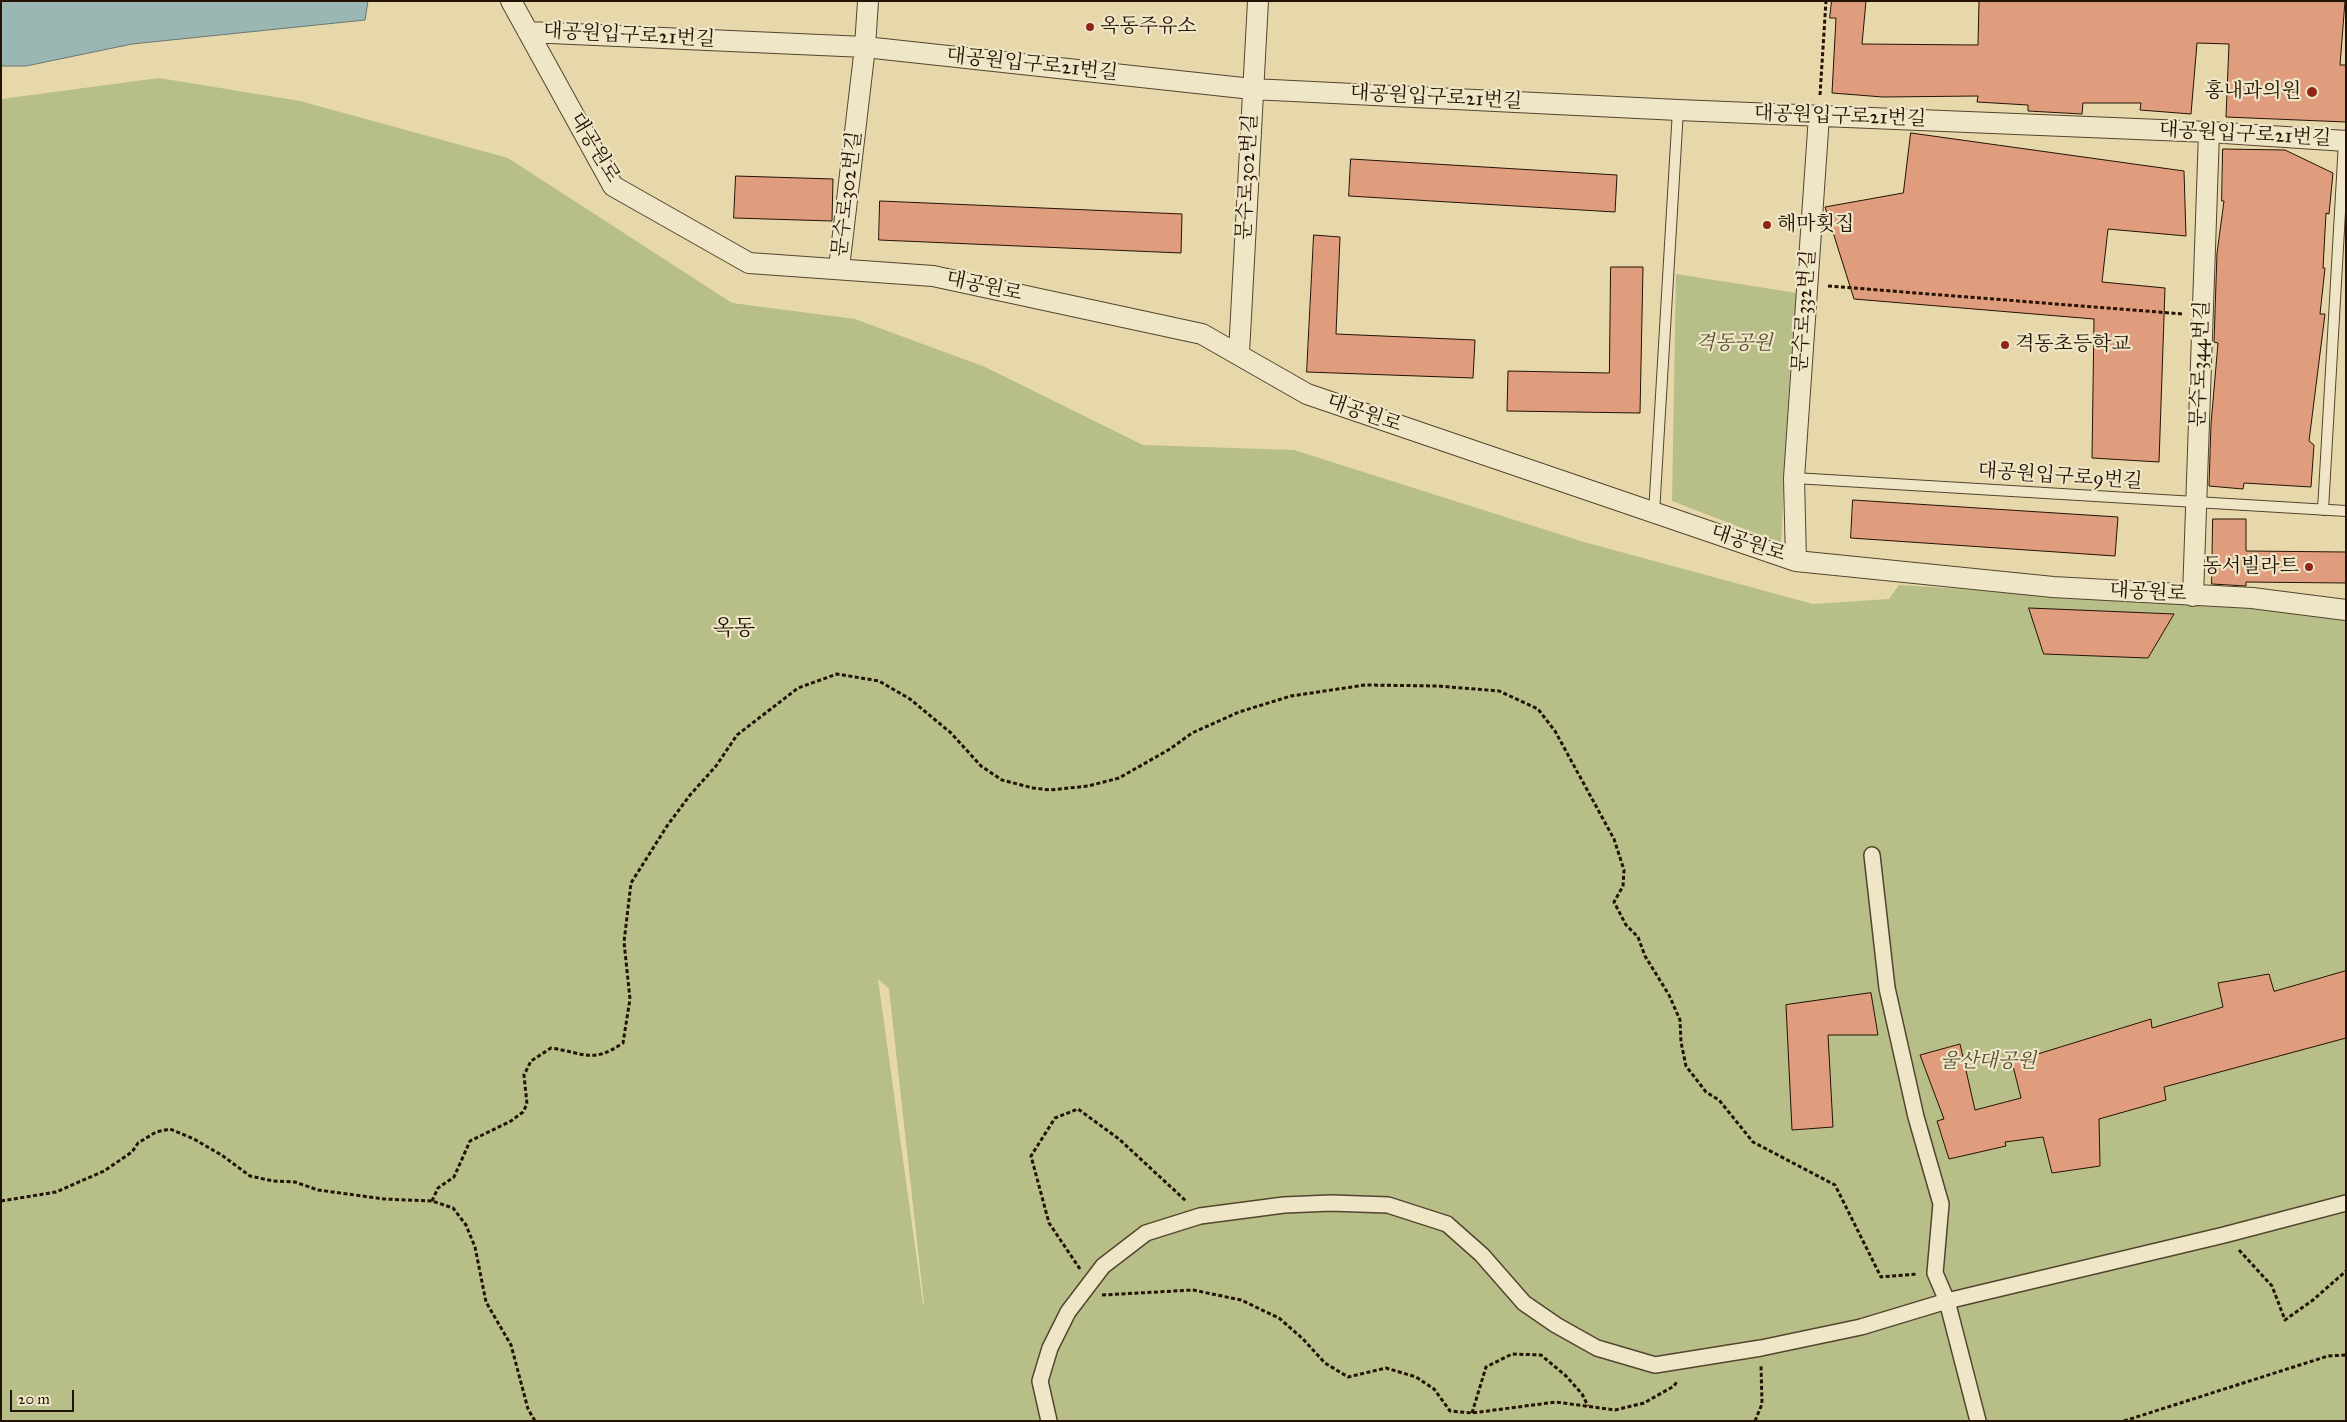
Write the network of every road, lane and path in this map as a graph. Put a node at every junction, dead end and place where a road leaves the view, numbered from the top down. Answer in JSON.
{"nodes":[{"id":1,"x":511,"y":1,"type":"edge"},
{"id":2,"x":868,"y":1,"type":"edge"},
{"id":3,"x":1258,"y":1,"type":"edge"},
{"id":4,"x":1826,"y":1,"type":"edge"},
{"id":5,"x":528,"y":32,"type":"junction"},
{"id":6,"x":865,"y":47,"type":"junction"},
{"id":7,"x":1252,"y":89,"type":"junction"},
{"id":8,"x":1678,"y":110,"type":"junction"},
{"id":9,"x":1818,"y":116,"type":"junction"},
{"id":10,"x":2209,"y":132,"type":"junction"},
{"id":11,"x":2345,"y":141,"type":"edge"},
{"id":12,"x":839,"y":268,"type":"junction"},
{"id":13,"x":1807,"y":284,"type":"junction"},
{"id":14,"x":2203,"y":316,"type":"junction"},
{"id":15,"x":1239,"y":353,"type":"junction"},
{"id":16,"x":1794,"y":478,"type":"junction"},
{"id":17,"x":2196,"y":503,"type":"junction"},
{"id":18,"x":2323,"y":510,"type":"junction"},
{"id":19,"x":2346,"y":511,"type":"edge"},
{"id":20,"x":1654,"y":513,"type":"junction"},
{"id":21,"x":1796,"y":560,"type":"junction"},
{"id":22,"x":2193,"y":596,"type":"junction"},
{"id":23,"x":2346,"y":610,"type":"edge"},
{"id":24,"x":1872,"y":855,"type":"dead end"},
{"id":25,"x":1,"y":1201,"type":"edge"},
{"id":26,"x":432,"y":1201,"type":"junction"},
{"id":27,"x":2346,"y":1203,"type":"edge"},
{"id":28,"x":1200,"y":1216,"type":"junction"},
{"id":29,"x":2224,"y":1235,"type":"junction"},
{"id":30,"x":2346,"y":1271,"type":"edge"},
{"id":31,"x":1935,"y":1273,"type":"junction"},
{"id":32,"x":1090,"y":1283,"type":"junction"},
{"id":33,"x":1081,"y":1296,"type":"junction"},
{"id":34,"x":1947,"y":1302,"type":"junction"},
{"id":35,"x":1761,"y":1348,"type":"junction"},
{"id":36,"x":2346,"y":1355,"type":"edge"},
{"id":37,"x":1692,"y":1359,"type":"junction"},
{"id":38,"x":1588,"y":1406,"type":"junction"},
{"id":39,"x":1472,"y":1413,"type":"junction"},
{"id":40,"x":535,"y":1421,"type":"edge"},
{"id":41,"x":1049,"y":1421,"type":"edge"},
{"id":42,"x":1755,"y":1421,"type":"edge"},
{"id":43,"x":1978,"y":1421,"type":"edge"},
{"id":44,"x":2124,"y":1421,"type":"edge"}],
"edges":[{"from":1,"to":5,"type":"street","name":"대공원로"},
{"from":2,"to":6,"type":"street","name":"문수로302번길"},
{"from":3,"to":7,"type":"street","name":"문수로302번길"},
{"from":4,"to":9,"type":"path"},
{"from":5,"to":6,"type":"street","name":"대공원입구로21번길"},
{"from":5,"to":12,"type":"street","name":"대공원로"},
{"from":6,"to":7,"type":"street","name":"대공원입구로21번길"},
{"from":6,"to":12,"type":"street","name":"문수로302번길"},
{"from":7,"to":8,"type":"street","name":"대공원입구로21번길"},
{"from":7,"to":15,"type":"street","name":"문수로302번길"},
{"from":8,"to":9,"type":"street","name":"대공원입구로21번길"},
{"from":8,"to":20,"type":"lane"},
{"from":9,"to":10,"type":"street","name":"대공원입구로21번길"},
{"from":9,"to":13,"type":"street","name":"문수로332번길"},
{"from":10,"to":11,"type":"street","name":"대공원입구로21번길"},
{"from":10,"to":14,"type":"street","name":"문수로344번길"},
{"from":11,"to":18,"type":"lane"},
{"from":12,"to":15,"type":"street","name":"대공원로"},
{"from":13,"to":14,"type":"path"},
{"from":13,"to":16,"type":"street","name":"문수로332번길"},
{"from":14,"to":17,"type":"street","name":"문수로344번길"},
{"from":15,"to":20,"type":"street","name":"대공원로"},
{"from":16,"to":17,"type":"lane","name":"대공원입구로9번길"},
{"from":16,"to":21,"type":"street","name":"문수로332번길"},
{"from":17,"to":18,"type":"lane","name":"대공원입구로9번길"},
{"from":17,"to":22,"type":"street","name":"문수로344번길"},
{"from":18,"to":19,"type":"lane","name":"대공원입구로9번길"},
{"from":20,"to":21,"type":"street","name":"대공원로"},
{"from":21,"to":22,"type":"street","name":"대공원로"},
{"from":22,"to":23,"type":"street","name":"대공원로"},
{"from":24,"to":31,"type":"street"},
{"from":25,"to":26,"type":"path"},
{"from":26,"to":31,"type":"path"},
{"from":26,"to":40,"type":"path"},
{"from":27,"to":29,"type":"street"},
{"from":28,"to":32,"type":"street"},
{"from":28,"to":32,"type":"path"},
{"from":28,"to":37,"type":"street"},
{"from":29,"to":30,"type":"path"},
{"from":29,"to":34,"type":"street"},
{"from":31,"to":34,"type":"street"},
{"from":32,"to":33,"type":"street"},
{"from":33,"to":39,"type":"path"},
{"from":33,"to":41,"type":"street"},
{"from":34,"to":35,"type":"street"},
{"from":34,"to":43,"type":"street"},
{"from":35,"to":37,"type":"street"},
{"from":35,"to":42,"type":"path"},
{"from":36,"to":44,"type":"path"},
{"from":37,"to":38,"type":"path"},
{"from":38,"to":39,"type":"path"},
{"from":38,"to":39,"type":"path"}]}
